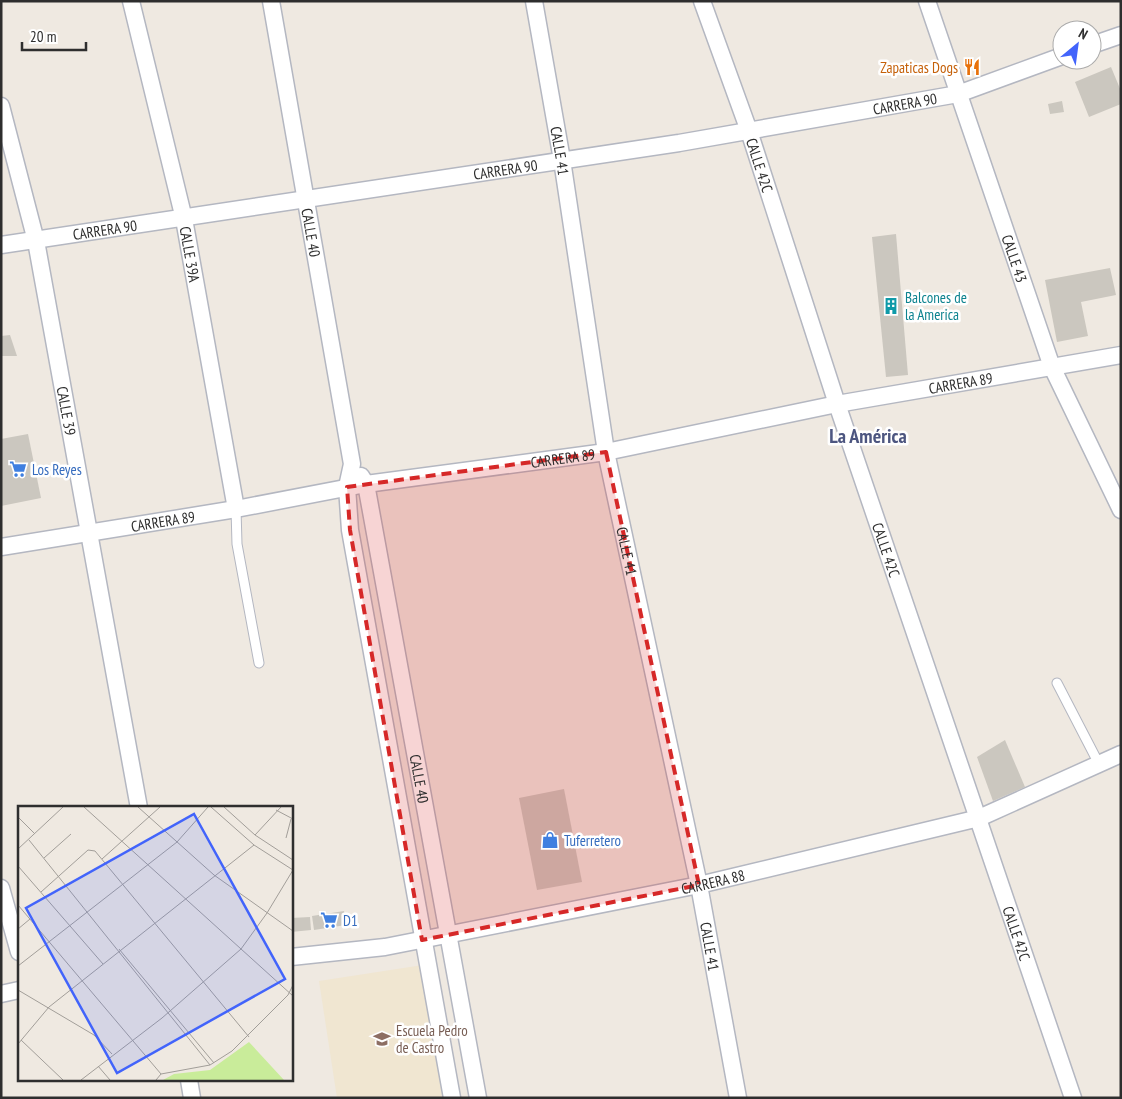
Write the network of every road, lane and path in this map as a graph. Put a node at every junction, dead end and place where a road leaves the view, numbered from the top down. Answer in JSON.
{"nodes":[{"id":1,"x":131,"y":1,"type":"edge"},
{"id":2,"x":271,"y":1,"type":"edge"},
{"id":3,"x":534,"y":1,"type":"edge"},
{"id":4,"x":702,"y":1,"type":"edge"},
{"id":5,"x":927,"y":1,"type":"edge"},
{"id":6,"x":1121,"y":34,"type":"edge"},
{"id":7,"x":1102,"y":41,"type":"edge"},
{"id":8,"x":1052,"y":60,"type":"edge"},
{"id":9,"x":958,"y":94,"type":"junction"},
{"id":10,"x":1,"y":106,"type":"edge"},
{"id":11,"x":749,"y":131,"type":"junction"},
{"id":12,"x":562,"y":160,"type":"junction"},
{"id":13,"x":306,"y":200,"type":"junction"},
{"id":14,"x":184,"y":219,"type":"junction"},
{"id":15,"x":36,"y":240,"type":"junction"},
{"id":16,"x":1,"y":246,"type":"edge"},
{"id":17,"x":1121,"y":355,"type":"edge"},
{"id":18,"x":1052,"y":367,"type":"junction"},
{"id":19,"x":837,"y":404,"type":"junction"},
{"id":20,"x":606,"y":452,"type":"junction"},
{"id":21,"x":352,"y":464,"type":"junction"},
{"id":22,"x":366,"y":484,"type":"junction"},
{"id":23,"x":347,"y":487,"type":"junction"},
{"id":24,"x":236,"y":509,"type":"junction"},
{"id":25,"x":1121,"y":510,"type":"edge"},
{"id":26,"x":90,"y":532,"type":"junction"},
{"id":27,"x":1,"y":547,"type":"edge"},
{"id":28,"x":259,"y":663,"type":"dead end"},
{"id":29,"x":1057,"y":683,"type":"dead end"},
{"id":30,"x":1121,"y":754,"type":"edge"},
{"id":31,"x":1099,"y":764,"type":"junction"},
{"id":32,"x":139,"y":806,"type":"edge"},
{"id":33,"x":979,"y":818,"type":"junction"},
{"id":34,"x":699,"y":885,"type":"junction"},
{"id":35,"x":1,"y":888,"type":"edge"},
{"id":36,"x":447,"y":936,"type":"junction"},
{"id":37,"x":422,"y":940,"type":"junction"},
{"id":38,"x":18,"y":948,"type":"edge"},
{"id":39,"x":292,"y":957,"type":"edge"},
{"id":40,"x":18,"y":990,"type":"edge"},
{"id":41,"x":1,"y":994,"type":"edge"},
{"id":42,"x":189,"y":1082,"type":"edge"},
{"id":43,"x":192,"y":1098,"type":"edge"},
{"id":44,"x":452,"y":1098,"type":"edge"},
{"id":45,"x":478,"y":1098,"type":"edge"},
{"id":46,"x":738,"y":1098,"type":"edge"},
{"id":47,"x":1073,"y":1098,"type":"edge"}],
"edges":[{"from":1,"to":14,"type":"street","name":"CALLE 39A"},
{"from":2,"to":13,"type":"street","name":"CALLE 40"},
{"from":3,"to":12,"type":"street","name":"CALLE 41"},
{"from":4,"to":11,"type":"street","name":"CALLE 42C"},
{"from":5,"to":9,"type":"street","name":"CALLE 43"},
{"from":6,"to":7,"type":"street"},
{"from":8,"to":9,"type":"street","name":"CARRERA 90"},
{"from":9,"to":11,"type":"street","name":"CARRERA 90"},
{"from":9,"to":18,"type":"street","name":"CALLE 43"},
{"from":10,"to":15,"type":"street","name":"CALLE 39"},
{"from":11,"to":12,"type":"street","name":"CARRERA 90"},
{"from":11,"to":19,"type":"street","name":"CALLE 42C"},
{"from":12,"to":13,"type":"street","name":"CARRERA 90"},
{"from":12,"to":20,"type":"street","name":"CALLE 41"},
{"from":13,"to":14,"type":"street","name":"CARRERA 90"},
{"from":13,"to":21,"type":"street","name":"CALLE 40"},
{"from":14,"to":15,"type":"street","name":"CARRERA 90"},
{"from":14,"to":24,"type":"street","name":"CALLE 39A"},
{"from":15,"to":16,"type":"street","name":"CARRERA 90"},
{"from":15,"to":26,"type":"street","name":"CALLE 39"},
{"from":17,"to":18,"type":"street","name":"CARRERA 89"},
{"from":18,"to":19,"type":"street","name":"CARRERA 89"},
{"from":18,"to":25,"type":"street","name":"CALLE 43"},
{"from":19,"to":20,"type":"street","name":"CARRERA 89"},
{"from":19,"to":33,"type":"street","name":"CALLE 42C"},
{"from":20,"to":22,"type":"street","name":"CARRERA 89"},
{"from":20,"to":34,"type":"street","name":"CALLE 41"},
{"from":21,"to":22,"type":"street","name":"CALLE 40"},
{"from":21,"to":23,"type":"street","name":"CALLE 40"},
{"from":22,"to":23,"type":"street","name":"CARRERA 89"},
{"from":22,"to":36,"type":"street","name":"CALLE 40"},
{"from":23,"to":24,"type":"street","name":"CARRERA 89"},
{"from":23,"to":37,"type":"street","name":"CALLE 40"},
{"from":24,"to":26,"type":"street","name":"CARRERA 89"},
{"from":24,"to":28,"type":"lane"},
{"from":26,"to":27,"type":"street","name":"CARRERA 89"},
{"from":26,"to":32,"type":"street","name":"CALLE 39"},
{"from":29,"to":31,"type":"lane"},
{"from":30,"to":31,"type":"street","name":"CARRERA 88"},
{"from":31,"to":33,"type":"street","name":"CARRERA 88"},
{"from":33,"to":34,"type":"street","name":"CARRERA 88"},
{"from":33,"to":47,"type":"street","name":"CALLE 42C"},
{"from":34,"to":36,"type":"street","name":"CARRERA 88"},
{"from":34,"to":46,"type":"street","name":"CALLE 41"},
{"from":35,"to":38,"type":"street"},
{"from":36,"to":37,"type":"street","name":"CARRERA 88"},
{"from":36,"to":45,"type":"street","name":"CALLE 40"},
{"from":37,"to":39,"type":"street","name":"CARRERA 88"},
{"from":37,"to":44,"type":"street","name":"CALLE 40"},
{"from":40,"to":41,"type":"street"},
{"from":42,"to":43,"type":"street"}]}
